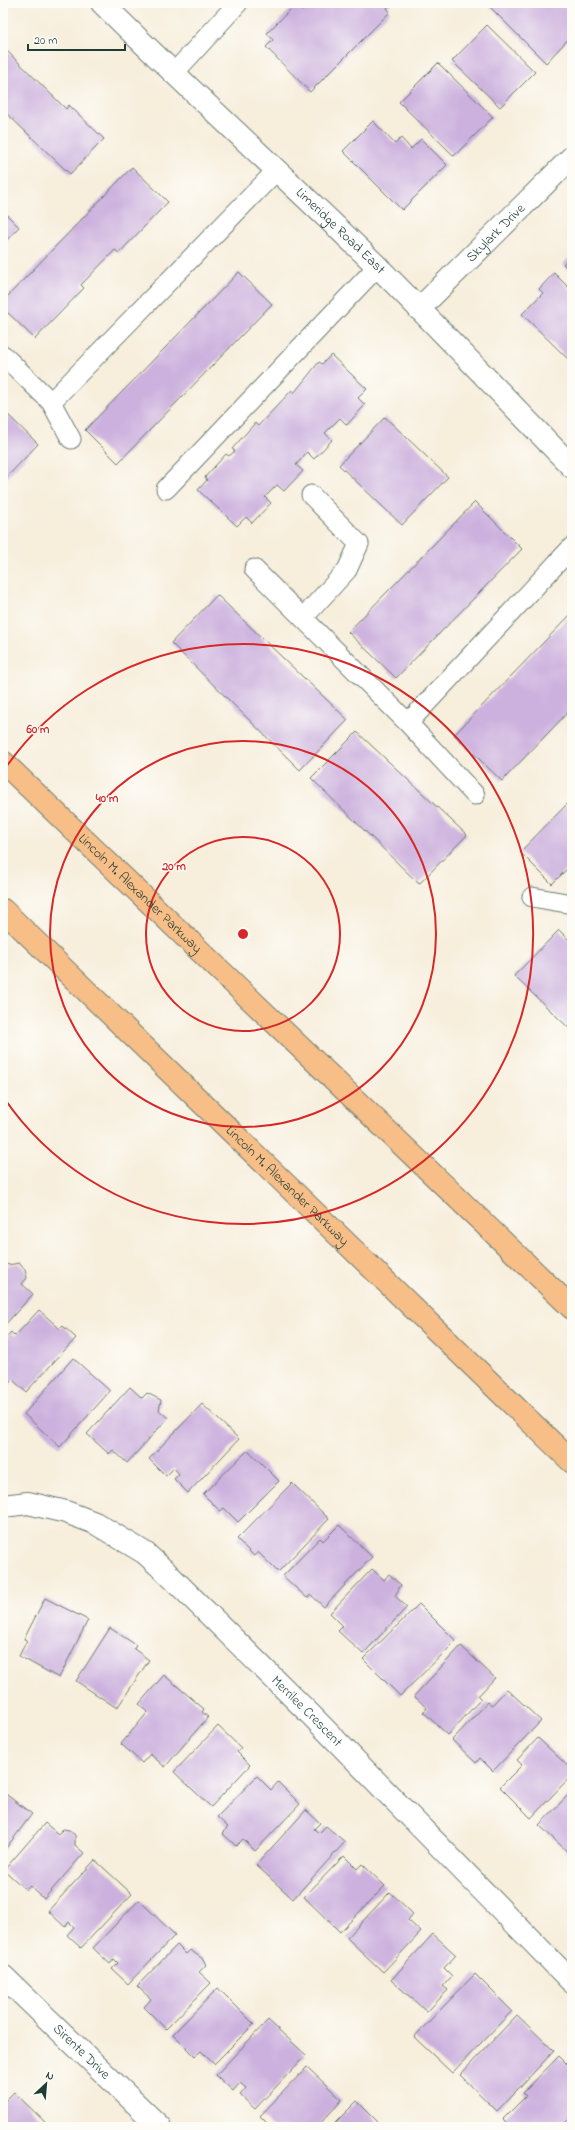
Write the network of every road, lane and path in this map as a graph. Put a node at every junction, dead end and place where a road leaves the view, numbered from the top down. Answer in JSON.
{"nodes":[{"id":1,"x":102,"y":3,"type":"edge"},
{"id":2,"x":238,"y":3,"type":"edge"},
{"id":3,"x":173,"y":74,"type":"junction"},
{"id":4,"x":572,"y":157,"type":"edge"},
{"id":5,"x":277,"y":170,"type":"junction"},
{"id":6,"x":377,"y":267,"type":"junction"},
{"id":7,"x":419,"y":309,"type":"junction"},
{"id":8,"x":3,"y":355,"type":"edge"},
{"id":9,"x":51,"y":402,"type":"junction"},
{"id":10,"x":71,"y":439,"type":"dead end"},
{"id":11,"x":572,"y":467,"type":"edge"},
{"id":12,"x":166,"y":489,"type":"dead end"},
{"id":13,"x":311,"y":495,"type":"dead end"},
{"id":14,"x":572,"y":547,"type":"edge"},
{"id":15,"x":254,"y":569,"type":"dead end"},
{"id":16,"x":303,"y":618,"type":"junction"},
{"id":17,"x":408,"y":723,"type":"junction"},
{"id":18,"x":3,"y":762,"type":"edge"},
{"id":19,"x":475,"y":795,"type":"dead end"},
{"id":20,"x":532,"y":897,"type":"dead end"},
{"id":21,"x":572,"y":904,"type":"edge"},
{"id":22,"x":3,"y":910,"type":"edge"},
{"id":23,"x":572,"y":1308,"type":"edge"},
{"id":24,"x":572,"y":1462,"type":"edge"},
{"id":25,"x":3,"y":1506,"type":"edge"},
{"id":26,"x":3,"y":1976,"type":"edge"},
{"id":27,"x":572,"y":1982,"type":"edge"},
{"id":28,"x":160,"y":2127,"type":"edge"}],
"edges":[{"from":1,"to":3,"type":"street","name":"Limeridge Road East"},
{"from":2,"to":3,"type":"lane"},
{"from":3,"to":5,"type":"street","name":"Limeridge Road East"},
{"from":4,"to":7,"type":"street","name":"Skylark Drive"},
{"from":5,"to":6,"type":"street","name":"Limeridge Road East"},
{"from":5,"to":9,"type":"lane"},
{"from":6,"to":7,"type":"street","name":"Limeridge Road East"},
{"from":6,"to":12,"type":"lane"},
{"from":7,"to":11,"type":"street","name":"Limeridge Road East"},
{"from":8,"to":9,"type":"lane"},
{"from":9,"to":10,"type":"lane"},
{"from":13,"to":16,"type":"lane"},
{"from":14,"to":17,"type":"lane"},
{"from":15,"to":16,"type":"lane"},
{"from":16,"to":17,"type":"lane"},
{"from":17,"to":19,"type":"lane"},
{"from":18,"to":23,"type":"highway","name":"Lincoln M. Alexander Parkway"},
{"from":20,"to":21,"type":"lane"},
{"from":22,"to":24,"type":"highway","name":"Lincoln M. Alexander Parkway"},
{"from":25,"to":27,"type":"street","name":"Merrilee Crescent"},
{"from":26,"to":28,"type":"street","name":"Sirente Drive"}]}
